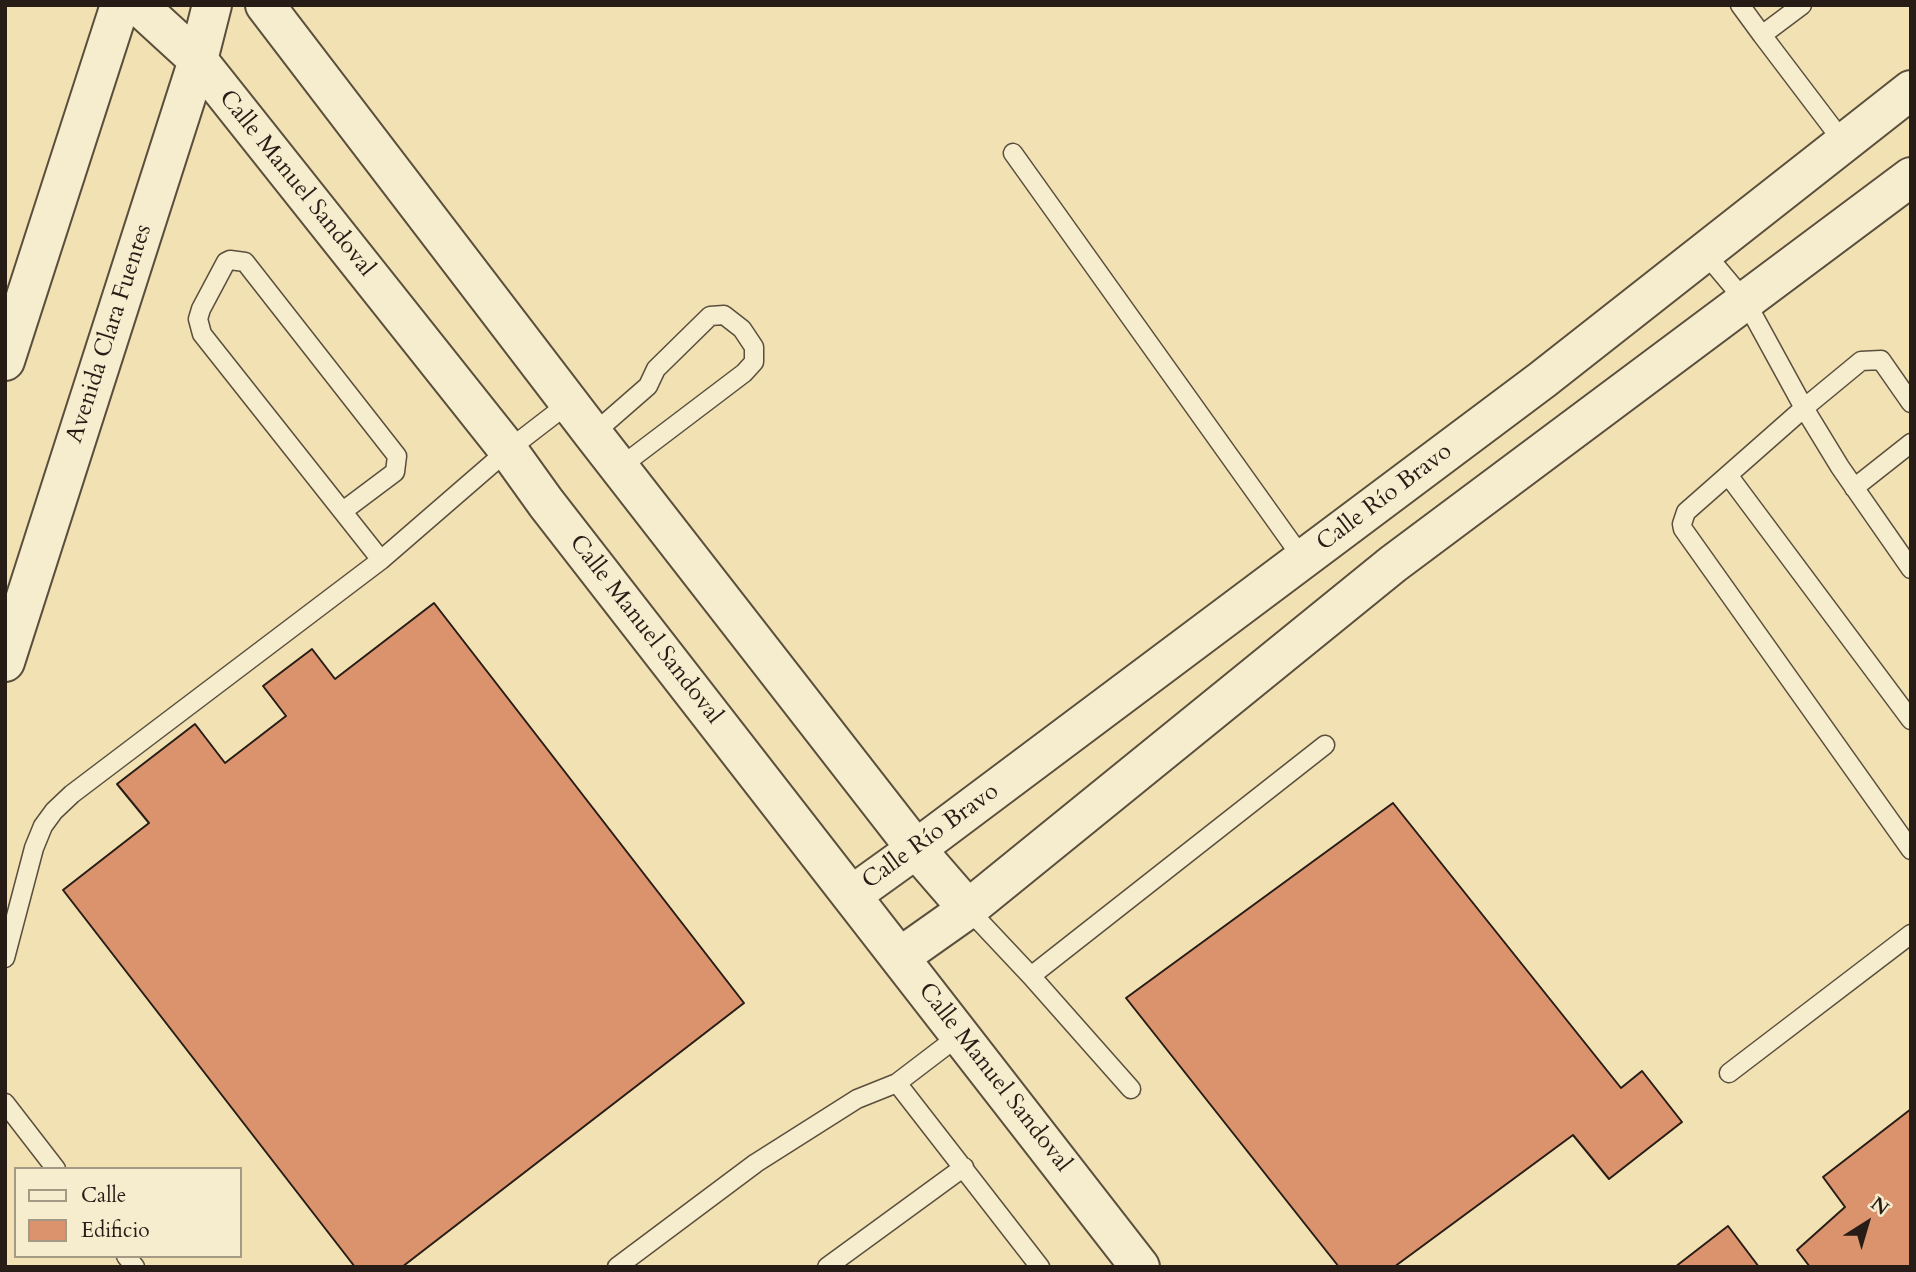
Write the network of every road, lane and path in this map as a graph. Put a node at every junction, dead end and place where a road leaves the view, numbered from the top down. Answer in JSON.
{"nodes":[{"id":1,"x":120,"y":5,"type":"edge"},
{"id":2,"x":138,"y":5,"type":"edge"},
{"id":3,"x":212,"y":5,"type":"edge"},
{"id":4,"x":265,"y":5,"type":"edge"},
{"id":5,"x":1740,"y":5,"type":"edge"},
{"id":6,"x":1802,"y":5,"type":"edge"},
{"id":7,"x":1762,"y":35,"type":"junction"},
{"id":8,"x":198,"y":60,"type":"junction"},
{"id":9,"x":1911,"y":90,"type":"edge"},
{"id":10,"x":1844,"y":143,"type":"junction"},
{"id":11,"x":1013,"y":153,"type":"dead end"},
{"id":12,"x":1911,"y":177,"type":"edge"},
{"id":13,"x":1704,"y":253,"type":"junction"},
{"id":14,"x":1746,"y":302,"type":"junction"},
{"id":15,"x":5,"y":361,"type":"edge"},
{"id":16,"x":1542,"y":380,"type":"junction"},
{"id":17,"x":1911,"y":402,"type":"edge"},
{"id":18,"x":569,"y":403,"type":"junction"},
{"id":19,"x":1804,"y":408,"type":"junction"},
{"id":20,"x":1576,"y":426,"type":"junction"},
{"id":21,"x":593,"y":434,"type":"junction"},
{"id":22,"x":1911,"y":443,"type":"edge"},
{"id":23,"x":508,"y":450,"type":"junction"},
{"id":24,"x":620,"y":467,"type":"junction"},
{"id":25,"x":1728,"y":475,"type":"junction"},
{"id":26,"x":1854,"y":488,"type":"junction"},
{"id":27,"x":343,"y":511,"type":"junction"},
{"id":28,"x":1303,"y":559,"type":"junction"},
{"id":29,"x":381,"y":560,"type":"junction"},
{"id":30,"x":1911,"y":569,"type":"edge"},
{"id":31,"x":5,"y":662,"type":"edge"},
{"id":32,"x":1911,"y":720,"type":"edge"},
{"id":33,"x":1325,"y":745,"type":"dead end"},
{"id":34,"x":916,"y":849,"type":"junction"},
{"id":35,"x":1911,"y":850,"type":"edge"},
{"id":36,"x":852,"y":895,"type":"junction"},
{"id":37,"x":968,"y":909,"type":"junction"},
{"id":38,"x":1911,"y":934,"type":"edge"},
{"id":39,"x":900,"y":957,"type":"junction"},
{"id":40,"x":5,"y":958,"type":"edge"},
{"id":41,"x":1031,"y":976,"type":"junction"},
{"id":42,"x":960,"y":1035,"type":"junction"},
{"id":43,"x":1729,"y":1073,"type":"dead end"},
{"id":44,"x":897,"y":1083,"type":"junction"},
{"id":45,"x":1131,"y":1089,"type":"dead end"},
{"id":46,"x":5,"y":1103,"type":"edge"},
{"id":47,"x":54,"y":1167,"type":"edge"},
{"id":48,"x":964,"y":1167,"type":"junction"},
{"id":49,"x":617,"y":1267,"type":"edge"},
{"id":50,"x":827,"y":1267,"type":"edge"},
{"id":51,"x":1040,"y":1267,"type":"edge"},
{"id":52,"x":1140,"y":1267,"type":"edge"}],
"edges":[{"from":1,"to":15,"type":"street"},
{"from":2,"to":8,"type":"street","name":"Calle Manuel Sandoval"},
{"from":3,"to":8,"type":"street","name":"Avenida Clara Fuentes"},
{"from":4,"to":18,"type":"street"},
{"from":5,"to":7,"type":"lane"},
{"from":6,"to":7,"type":"lane"},
{"from":7,"to":10,"type":"lane"},
{"from":8,"to":23,"type":"street","name":"Calle Manuel Sandoval"},
{"from":8,"to":31,"type":"street","name":"Avenida Clara Fuentes"},
{"from":9,"to":10,"type":"street","name":"Calle Río Bravo"},
{"from":10,"to":13,"type":"street","name":"Calle Río Bravo"},
{"from":11,"to":28,"type":"lane"},
{"from":12,"to":14,"type":"street"},
{"from":13,"to":14,"type":"lane"},
{"from":13,"to":16,"type":"street","name":"Calle Río Bravo"},
{"from":14,"to":19,"type":"lane"},
{"from":14,"to":20,"type":"street"},
{"from":16,"to":20,"type":"street"},
{"from":16,"to":28,"type":"street","name":"Calle Río Bravo"},
{"from":17,"to":19,"type":"lane"},
{"from":18,"to":21,"type":"street"},
{"from":18,"to":23,"type":"lane"},
{"from":19,"to":25,"type":"lane"},
{"from":19,"to":26,"type":"lane"},
{"from":20,"to":37,"type":"street"},
{"from":21,"to":24,"type":"street"},
{"from":21,"to":24,"type":"lane"},
{"from":22,"to":26,"type":"lane"},
{"from":23,"to":29,"type":"lane"},
{"from":23,"to":36,"type":"street","name":"Calle Manuel Sandoval"},
{"from":24,"to":34,"type":"street"},
{"from":25,"to":32,"type":"lane"},
{"from":25,"to":35,"type":"lane"},
{"from":26,"to":30,"type":"lane"},
{"from":27,"to":27,"type":"lane"},
{"from":27,"to":29,"type":"lane"},
{"from":28,"to":34,"type":"street","name":"Calle Río Bravo"},
{"from":29,"to":40,"type":"lane"},
{"from":33,"to":41,"type":"lane"},
{"from":34,"to":36,"type":"street","name":"Calle Río Bravo"},
{"from":34,"to":37,"type":"street"},
{"from":36,"to":39,"type":"street","name":"Calle Manuel Sandoval"},
{"from":37,"to":39,"type":"street"},
{"from":37,"to":41,"type":"lane"},
{"from":38,"to":43,"type":"lane"},
{"from":39,"to":42,"type":"street","name":"Calle Manuel Sandoval"},
{"from":41,"to":45,"type":"lane"},
{"from":42,"to":44,"type":"lane"},
{"from":42,"to":52,"type":"street","name":"Calle Manuel Sandoval"},
{"from":44,"to":48,"type":"lane"},
{"from":44,"to":49,"type":"lane"},
{"from":46,"to":47,"type":"lane"},
{"from":48,"to":50,"type":"lane"},
{"from":48,"to":51,"type":"lane"}]}
